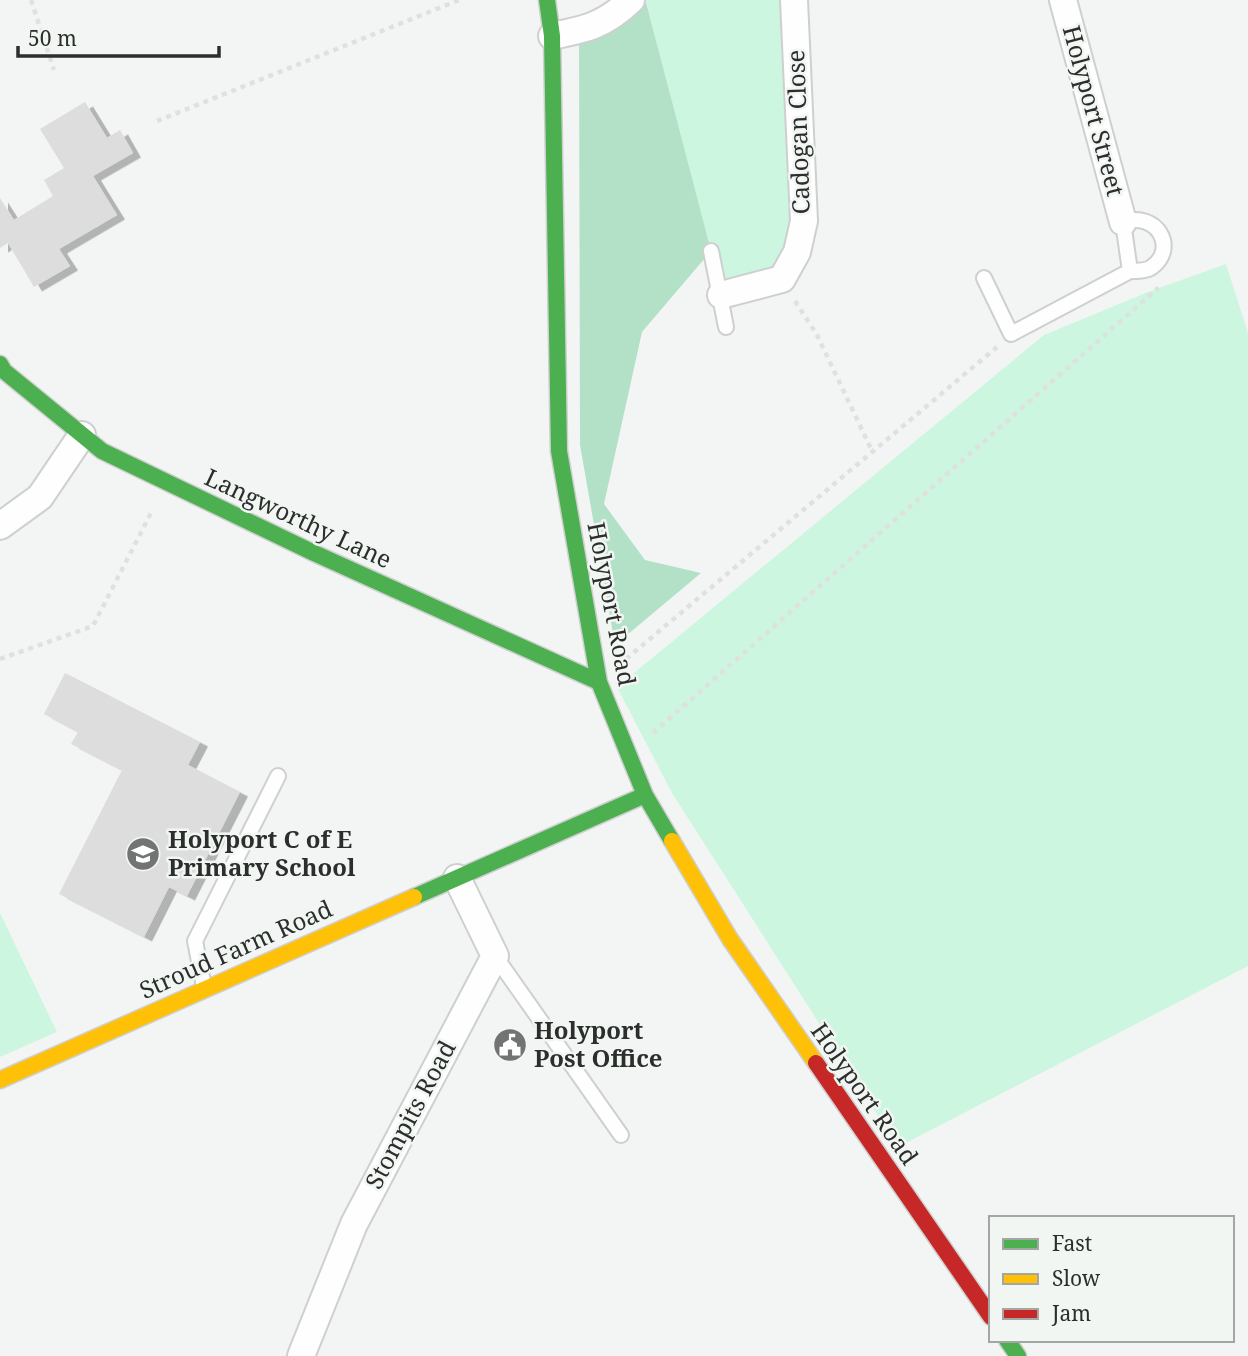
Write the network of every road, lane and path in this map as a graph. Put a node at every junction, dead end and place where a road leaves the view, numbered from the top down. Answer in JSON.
{"nodes":[{"id":1,"x":30,"y":0,"type":"edge"},
{"id":2,"x":459,"y":0,"type":"edge"},
{"id":3,"x":548,"y":0,"type":"edge"},
{"id":4,"x":631,"y":0,"type":"edge"},
{"id":5,"x":794,"y":0,"type":"edge"},
{"id":6,"x":1063,"y":0,"type":"edge"},
{"id":7,"x":552,"y":36,"type":"junction"},
{"id":8,"x":54,"y":70,"type":"dead end"},
{"id":9,"x":157,"y":121,"type":"dead end"},
{"id":10,"x":1123,"y":222,"type":"junction"},
{"id":11,"x":711,"y":251,"type":"dead end"},
{"id":12,"x":1151,"y":268,"type":"junction"},
{"id":13,"x":1130,"y":271,"type":"junction"},
{"id":14,"x":984,"y":278,"type":"dead end"},
{"id":15,"x":782,"y":279,"type":"junction"},
{"id":16,"x":721,"y":295,"type":"junction"},
{"id":17,"x":726,"y":327,"type":"dead end"},
{"id":18,"x":1012,"y":334,"type":"junction"},
{"id":19,"x":1,"y":370,"type":"edge"},
{"id":20,"x":82,"y":435,"type":"junction"},
{"id":21,"x":872,"y":450,"type":"junction"},
{"id":22,"x":167,"y":482,"type":"junction"},
{"id":23,"x":0,"y":526,"type":"edge"},
{"id":24,"x":0,"y":659,"type":"edge"},
{"id":25,"x":598,"y":682,"type":"junction"},
{"id":26,"x":629,"y":754,"type":"junction"},
{"id":27,"x":278,"y":776,"type":"dead end"},
{"id":28,"x":645,"y":794,"type":"junction"},
{"id":29,"x":457,"y":878,"type":"junction"},
{"id":30,"x":495,"y":956,"type":"junction"},
{"id":31,"x":205,"y":988,"type":"junction"},
{"id":32,"x":0,"y":1080,"type":"edge"},
{"id":33,"x":621,"y":1135,"type":"dead end"},
{"id":34,"x":989,"y":1314,"type":"edge"},
{"id":35,"x":301,"y":1356,"type":"edge"}],
"edges":[{"from":1,"to":8,"type":"path"},
{"from":2,"to":9,"type":"path"},
{"from":3,"to":7,"type":"street","name":"Holyport Road"},
{"from":4,"to":7,"type":"street"},
{"from":5,"to":15,"type":"street","name":"Cadogan Close"},
{"from":6,"to":10,"type":"street","name":"Holyport Street"},
{"from":7,"to":25,"type":"street","name":"Holyport Road"},
{"from":10,"to":12,"type":"lane"},
{"from":10,"to":13,"type":"lane"},
{"from":11,"to":16,"type":"lane"},
{"from":12,"to":13,"type":"lane"},
{"from":12,"to":26,"type":"path"},
{"from":13,"to":18,"type":"lane"},
{"from":14,"to":18,"type":"lane"},
{"from":15,"to":16,"type":"street"},
{"from":15,"to":21,"type":"path"},
{"from":16,"to":17,"type":"lane"},
{"from":18,"to":21,"type":"path"},
{"from":19,"to":20,"type":"street","name":"Langworthy Lane"},
{"from":20,"to":22,"type":"street","name":"Langworthy Lane"},
{"from":20,"to":23,"type":"street"},
{"from":21,"to":25,"type":"path"},
{"from":22,"to":24,"type":"path"},
{"from":22,"to":25,"type":"street","name":"Langworthy Lane"},
{"from":25,"to":26,"type":"street","name":"Holyport Road"},
{"from":26,"to":28,"type":"street","name":"Holyport Road"},
{"from":27,"to":31,"type":"lane"},
{"from":28,"to":29,"type":"street","name":"Stroud Farm Road"},
{"from":28,"to":34,"type":"street","name":"Holyport Road"},
{"from":29,"to":30,"type":"street"},
{"from":29,"to":31,"type":"street","name":"Stroud Farm Road"},
{"from":30,"to":33,"type":"lane"},
{"from":30,"to":35,"type":"street","name":"Stompits Road"},
{"from":31,"to":32,"type":"street","name":"Stroud Farm Road"}]}
